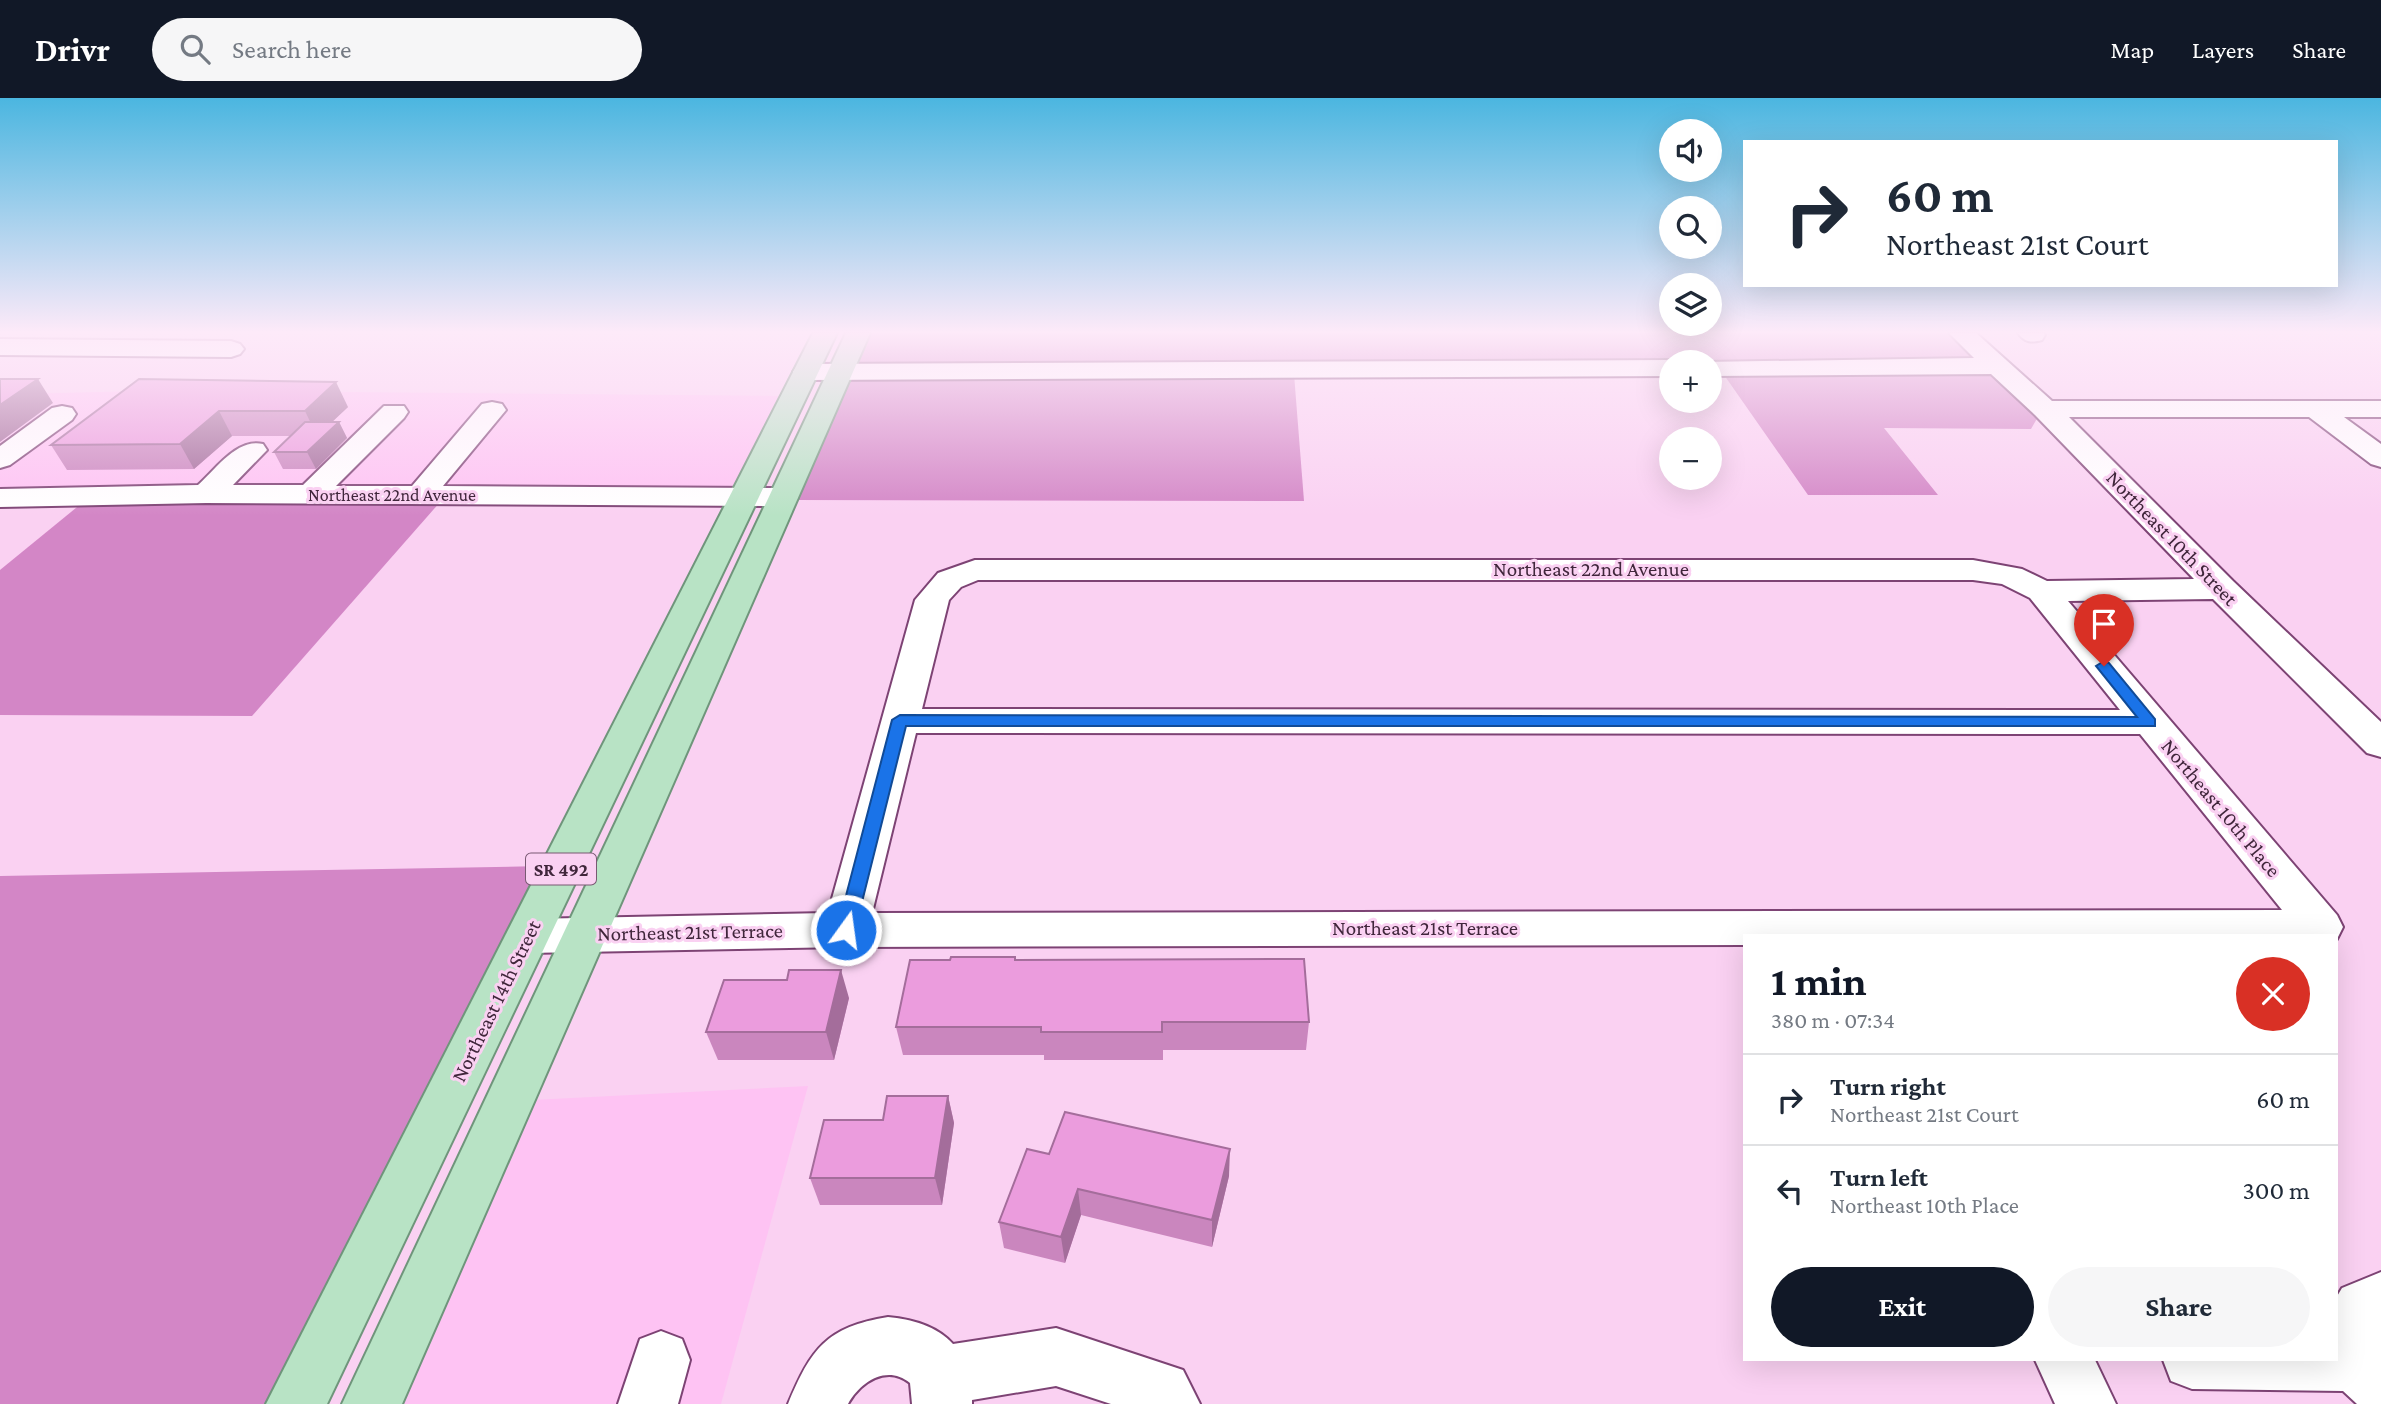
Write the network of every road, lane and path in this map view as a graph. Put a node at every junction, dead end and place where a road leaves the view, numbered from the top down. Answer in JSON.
{"nodes":[{"id":1,"x":813,"y":394,"type":"edge"},
{"id":2,"x":2027,"y":394,"type":"edge"},
{"id":3,"x":2045,"y":409,"type":"junction"},
{"id":4,"x":2315,"y":409,"type":"junction"},
{"id":5,"x":2381,"y":409,"type":"edge"},
{"id":6,"x":492,"y":410,"type":"dead end"},
{"id":7,"x":394,"y":412,"type":"dead end"},
{"id":8,"x":62,"y":414,"type":"dead end"},
{"id":9,"x":253,"y":450,"type":"dead end"},
{"id":10,"x":2381,"y":458,"type":"edge"},
{"id":11,"x":0,"y":459,"type":"edge"},
{"id":12,"x":206,"y":494,"type":"junction"},
{"id":13,"x":311,"y":494,"type":"junction"},
{"id":14,"x":420,"y":495,"type":"junction"},
{"id":15,"x":764,"y":497,"type":"junction"},
{"id":16,"x":13,"y":498,"type":"edge"},
{"id":17,"x":0,"y":519,"type":"edge"},
{"id":18,"x":2224,"y":589,"type":"junction"},
{"id":19,"x":2042,"y":591,"type":"junction"},
{"id":20,"x":900,"y":720,"type":"junction"},
{"id":21,"x":2150,"y":722,"type":"junction"},
{"id":22,"x":2381,"y":744,"type":"edge"},
{"id":23,"x":2321,"y":926,"type":"joint"},
{"id":24,"x":846,"y":930,"type":"junction"},
{"id":25,"x":585,"y":934,"type":"junction"},
{"id":26,"x":528,"y":936,"type":"junction"},
{"id":27,"x":2381,"y":1300,"type":"edge"},
{"id":28,"x":2064,"y":1361,"type":"edge"},
{"id":29,"x":2205,"y":1361,"type":"edge"},
{"id":30,"x":2368,"y":1374,"type":"edge"},
{"id":31,"x":941,"y":1390,"type":"edge"},
{"id":32,"x":296,"y":1404,"type":"edge"},
{"id":33,"x":372,"y":1404,"type":"edge"},
{"id":34,"x":818,"y":1404,"type":"edge"},
{"id":35,"x":1170,"y":1404,"type":"edge"},
{"id":36,"x":2086,"y":1404,"type":"edge"}],
"edges":[{"from":1,"to":15,"type":"main road","name":"Northeast 14th Street","number":"SR 492"},
{"from":2,"to":3,"type":"street","name":"Northeast 10th Street"},
{"from":3,"to":4,"type":"street"},
{"from":3,"to":18,"type":"street","name":"Northeast 10th Street"},
{"from":4,"to":5,"type":"street"},
{"from":4,"to":10,"type":"street"},
{"from":6,"to":14,"type":"street"},
{"from":7,"to":13,"type":"street"},
{"from":8,"to":11,"type":"street"},
{"from":9,"to":12,"type":"street"},
{"from":12,"to":13,"type":"street","name":"Northeast 22nd Avenue"},
{"from":12,"to":16,"type":"street","name":"Northeast 22nd Avenue"},
{"from":13,"to":14,"type":"street","name":"Northeast 22nd Avenue"},
{"from":14,"to":15,"type":"street","name":"Northeast 22nd Avenue"},
{"from":15,"to":25,"type":"main road","name":"Northeast 14th Street","number":"SR 492"},
{"from":15,"to":26,"type":"main road","name":"Northeast 14th Street","number":"SR 492"},
{"from":16,"to":17,"type":"street"},
{"from":18,"to":19,"type":"street","name":"Northeast 22nd Avenue"},
{"from":18,"to":22,"type":"street","name":"Northeast 10th Street"},
{"from":19,"to":20,"type":"street","name":"Northeast 22nd Avenue"},
{"from":19,"to":21,"type":"street","name":"Northeast 10th Place"},
{"from":20,"to":21,"type":"street"},
{"from":20,"to":24,"type":"street"},
{"from":21,"to":23,"type":"street","name":"Northeast 10th Place"},
{"from":23,"to":24,"type":"street","name":"Northeast 21st Terrace"},
{"from":24,"to":25,"type":"street","name":"Northeast 21st Terrace"},
{"from":25,"to":26,"type":"street","name":"Northeast 21st Terrace"},
{"from":25,"to":33,"type":"main road","name":"Northeast 14th Street","number":"SR 492"},
{"from":26,"to":32,"type":"main road","name":"Northeast 14th Street","number":"SR 492"},
{"from":27,"to":30,"type":"street"},
{"from":28,"to":36,"type":"street"},
{"from":29,"to":30,"type":"street"},
{"from":31,"to":34,"type":"street"},
{"from":31,"to":35,"type":"street"}]}
